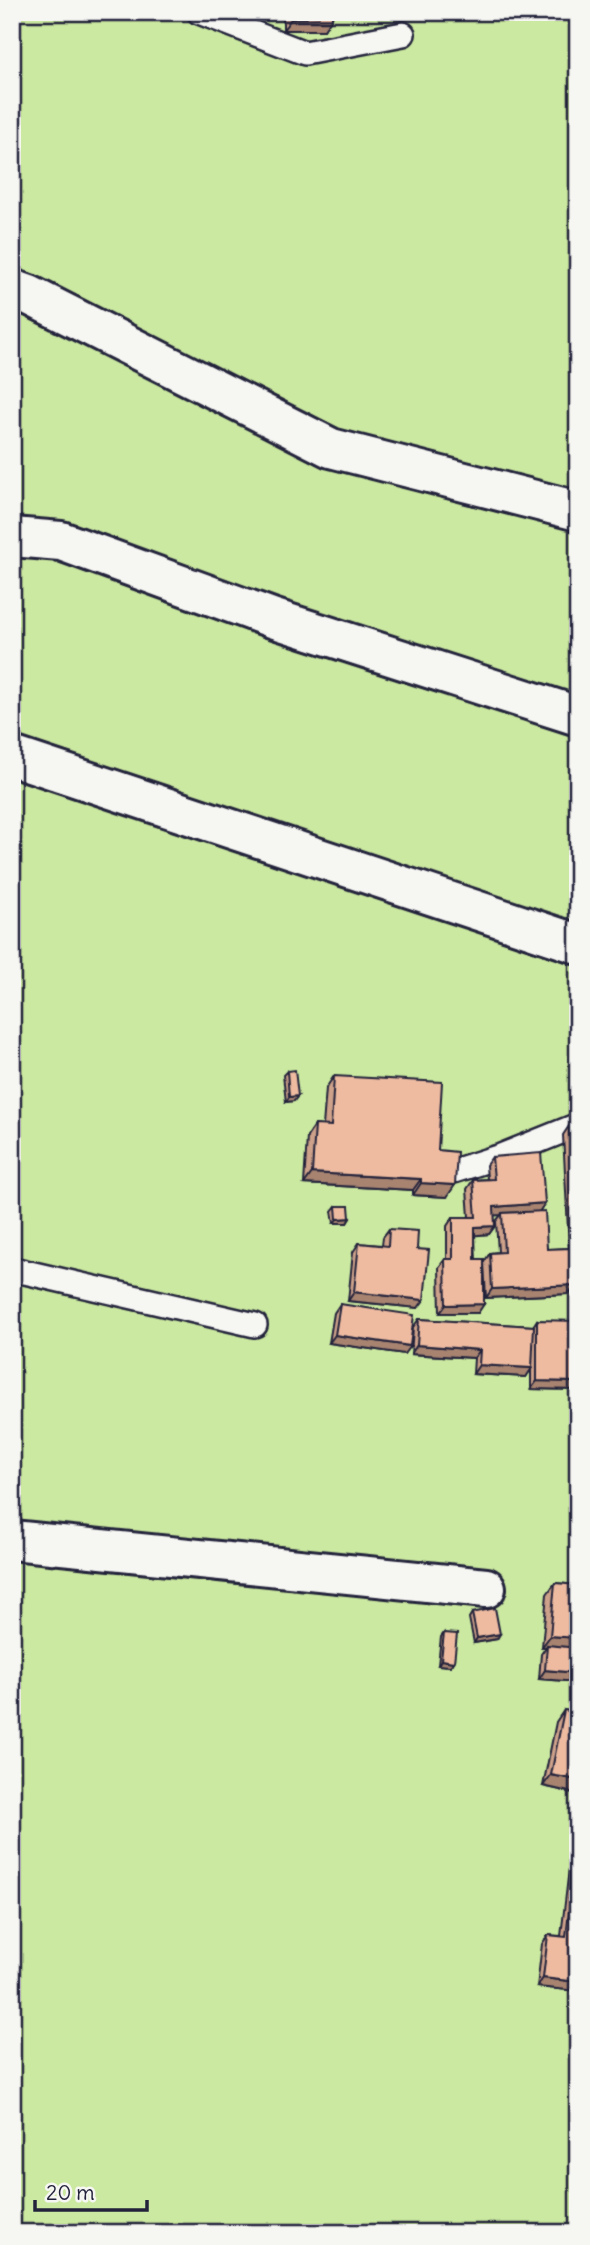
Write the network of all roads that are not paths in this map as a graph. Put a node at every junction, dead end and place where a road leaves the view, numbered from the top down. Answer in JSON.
{"nodes":[{"id":1,"x":200,"y":12,"type":"edge"},
{"id":2,"x":403,"y":34,"type":"dead end"},
{"id":3,"x":12,"y":289,"type":"edge"},
{"id":4,"x":578,"y":511,"type":"edge"},
{"id":5,"x":12,"y":537,"type":"edge"},
{"id":6,"x":578,"y":716,"type":"edge"},
{"id":7,"x":12,"y":756,"type":"edge"},
{"id":8,"x":578,"y":944,"type":"edge"},
{"id":9,"x":578,"y":1125,"type":"edge"},
{"id":10,"x":454,"y":1171,"type":"edge"},
{"id":11,"x":12,"y":1269,"type":"edge"},
{"id":12,"x":255,"y":1325,"type":"dead end"},
{"id":13,"x":12,"y":1540,"type":"edge"},
{"id":14,"x":486,"y":1588,"type":"dead end"}],
"edges":[{"from":1,"to":2,"type":"lane"},
{"from":3,"to":4,"type":"street"},
{"from":5,"to":6,"type":"street"},
{"from":7,"to":8,"type":"street"},
{"from":9,"to":10,"type":"lane"},
{"from":11,"to":12,"type":"lane"},
{"from":13,"to":14,"type":"street"}]}
